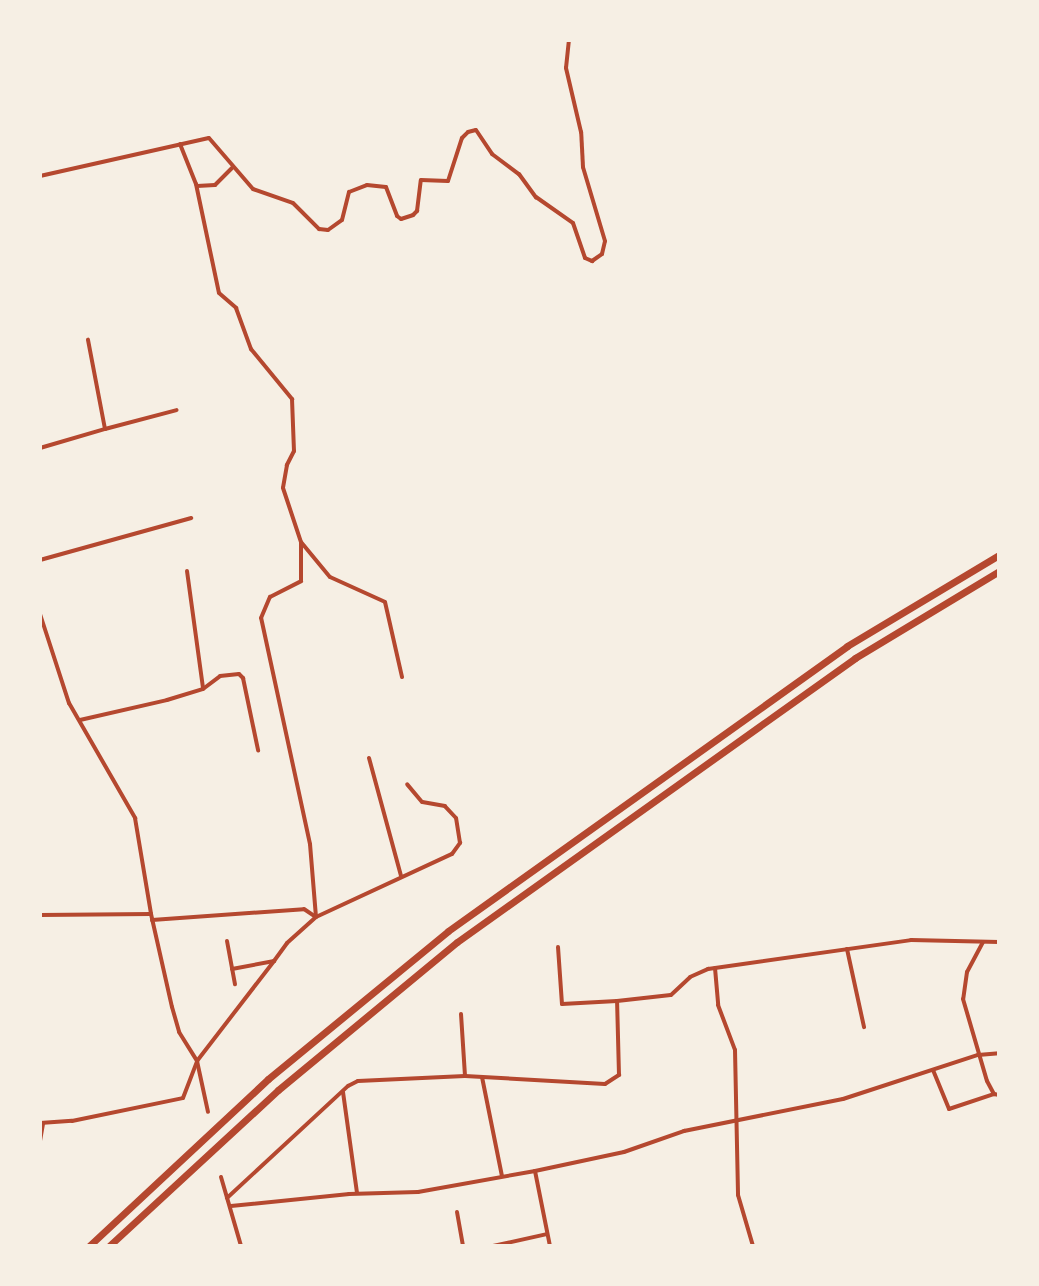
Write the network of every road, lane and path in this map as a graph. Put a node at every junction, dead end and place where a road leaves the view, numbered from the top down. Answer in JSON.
{"nodes":[{"id":1,"x":569,"y":40,"type":"edge"},
{"id":2,"x":180,"y":144,"type":"junction"},
{"id":3,"x":232,"y":168,"type":"junction"},
{"id":4,"x":40,"y":176,"type":"edge"},
{"id":5,"x":197,"y":186,"type":"junction"},
{"id":6,"x":88,"y":340,"type":"dead end"},
{"id":7,"x":177,"y":410,"type":"dead end"},
{"id":8,"x":105,"y":429,"type":"junction"},
{"id":9,"x":40,"y":448,"type":"edge"},
{"id":10,"x":191,"y":518,"type":"dead end"},
{"id":11,"x":301,"y":542,"type":"junction"},
{"id":12,"x":999,"y":555,"type":"edge"},
{"id":13,"x":40,"y":560,"type":"edge"},
{"id":14,"x":187,"y":571,"type":"dead end"},
{"id":15,"x":999,"y":571,"type":"edge"},
{"id":16,"x":40,"y":614,"type":"edge"},
{"id":17,"x":402,"y":677,"type":"dead end"},
{"id":18,"x":203,"y":689,"type":"junction"},
{"id":19,"x":80,"y":720,"type":"junction"},
{"id":20,"x":258,"y":750,"type":"dead end"},
{"id":21,"x":369,"y":758,"type":"dead end"},
{"id":22,"x":407,"y":784,"type":"dead end"},
{"id":23,"x":401,"y":876,"type":"junction"},
{"id":24,"x":40,"y":915,"type":"edge"},
{"id":25,"x":151,"y":917,"type":"junction"},
{"id":26,"x":316,"y":917,"type":"junction"},
{"id":27,"x":227,"y":941,"type":"dead end"},
{"id":28,"x":983,"y":942,"type":"junction"},
{"id":29,"x":999,"y":942,"type":"edge"},
{"id":30,"x":558,"y":947,"type":"dead end"},
{"id":31,"x":847,"y":949,"type":"junction"},
{"id":32,"x":274,"y":961,"type":"junction"},
{"id":33,"x":715,"y":968,"type":"junction"},
{"id":34,"x":232,"y":969,"type":"junction"},
{"id":35,"x":235,"y":984,"type":"dead end"},
{"id":36,"x":617,"y":1001,"type":"junction"},
{"id":37,"x":461,"y":1014,"type":"dead end"},
{"id":38,"x":864,"y":1027,"type":"dead end"},
{"id":39,"x":999,"y":1053,"type":"edge"},
{"id":40,"x":978,"y":1055,"type":"junction"},
{"id":41,"x":197,"y":1061,"type":"junction"},
{"id":42,"x":933,"y":1070,"type":"junction"},
{"id":43,"x":465,"y":1076,"type":"junction"},
{"id":44,"x":482,"y":1077,"type":"junction"},
{"id":45,"x":343,"y":1092,"type":"junction"},
{"id":46,"x":996,"y":1095,"type":"edge"},
{"id":47,"x":208,"y":1112,"type":"dead end"},
{"id":48,"x":735,"y":1121,"type":"junction"},
{"id":49,"x":41,"y":1123,"type":"edge"},
{"id":50,"x":40,"y":1141,"type":"edge"},
{"id":51,"x":535,"y":1171,"type":"junction"},
{"id":52,"x":502,"y":1176,"type":"junction"},
{"id":53,"x":221,"y":1177,"type":"dead end"},
{"id":54,"x":357,"y":1194,"type":"junction"},
{"id":55,"x":227,"y":1198,"type":"junction"},
{"id":56,"x":231,"y":1206,"type":"junction"},
{"id":57,"x":457,"y":1212,"type":"dead end"},
{"id":58,"x":547,"y":1234,"type":"junction"},
{"id":59,"x":89,"y":1246,"type":"edge"},
{"id":60,"x":109,"y":1246,"type":"edge"},
{"id":61,"x":241,"y":1246,"type":"edge"},
{"id":62,"x":463,"y":1246,"type":"edge"},
{"id":63,"x":493,"y":1246,"type":"edge"},
{"id":64,"x":550,"y":1246,"type":"edge"},
{"id":65,"x":753,"y":1246,"type":"edge"}],
"edges":[{"from":1,"to":3,"type":"street"},
{"from":2,"to":3,"type":"street"},
{"from":2,"to":4,"type":"street"},
{"from":2,"to":5,"type":"street"},
{"from":3,"to":5,"type":"street"},
{"from":5,"to":11,"type":"street"},
{"from":6,"to":8,"type":"street"},
{"from":7,"to":8,"type":"street"},
{"from":8,"to":9,"type":"street"},
{"from":10,"to":13,"type":"street"},
{"from":11,"to":17,"type":"street"},
{"from":11,"to":26,"type":"street"},
{"from":12,"to":59,"type":"highway"},
{"from":14,"to":18,"type":"street"},
{"from":15,"to":60,"type":"highway"},
{"from":16,"to":19,"type":"street"},
{"from":18,"to":19,"type":"street"},
{"from":18,"to":20,"type":"street"},
{"from":19,"to":25,"type":"street"},
{"from":21,"to":23,"type":"street"},
{"from":22,"to":23,"type":"street"},
{"from":23,"to":26,"type":"street"},
{"from":24,"to":25,"type":"street"},
{"from":25,"to":26,"type":"street"},
{"from":25,"to":41,"type":"street"},
{"from":26,"to":32,"type":"street"},
{"from":27,"to":34,"type":"street"},
{"from":28,"to":29,"type":"street"},
{"from":28,"to":31,"type":"street"},
{"from":28,"to":40,"type":"street"},
{"from":30,"to":36,"type":"street"},
{"from":31,"to":33,"type":"street"},
{"from":31,"to":38,"type":"street"},
{"from":32,"to":34,"type":"street"},
{"from":32,"to":41,"type":"street"},
{"from":33,"to":36,"type":"street"},
{"from":33,"to":48,"type":"street"},
{"from":34,"to":35,"type":"street"},
{"from":36,"to":44,"type":"street"},
{"from":37,"to":43,"type":"street"},
{"from":39,"to":40,"type":"street"},
{"from":40,"to":42,"type":"street"},
{"from":40,"to":46,"type":"street"},
{"from":41,"to":47,"type":"street"},
{"from":41,"to":49,"type":"street"},
{"from":42,"to":46,"type":"street"},
{"from":42,"to":48,"type":"street"},
{"from":43,"to":44,"type":"street"},
{"from":43,"to":45,"type":"street"},
{"from":44,"to":52,"type":"street"},
{"from":45,"to":54,"type":"street"},
{"from":45,"to":55,"type":"street"},
{"from":48,"to":51,"type":"street"},
{"from":48,"to":65,"type":"street"},
{"from":49,"to":50,"type":"street"},
{"from":51,"to":52,"type":"street"},
{"from":51,"to":58,"type":"street"},
{"from":52,"to":54,"type":"street"},
{"from":53,"to":55,"type":"street"},
{"from":54,"to":56,"type":"street"},
{"from":55,"to":56,"type":"street"},
{"from":56,"to":61,"type":"street"},
{"from":57,"to":62,"type":"street"},
{"from":58,"to":63,"type":"street"},
{"from":58,"to":64,"type":"street"}]}
